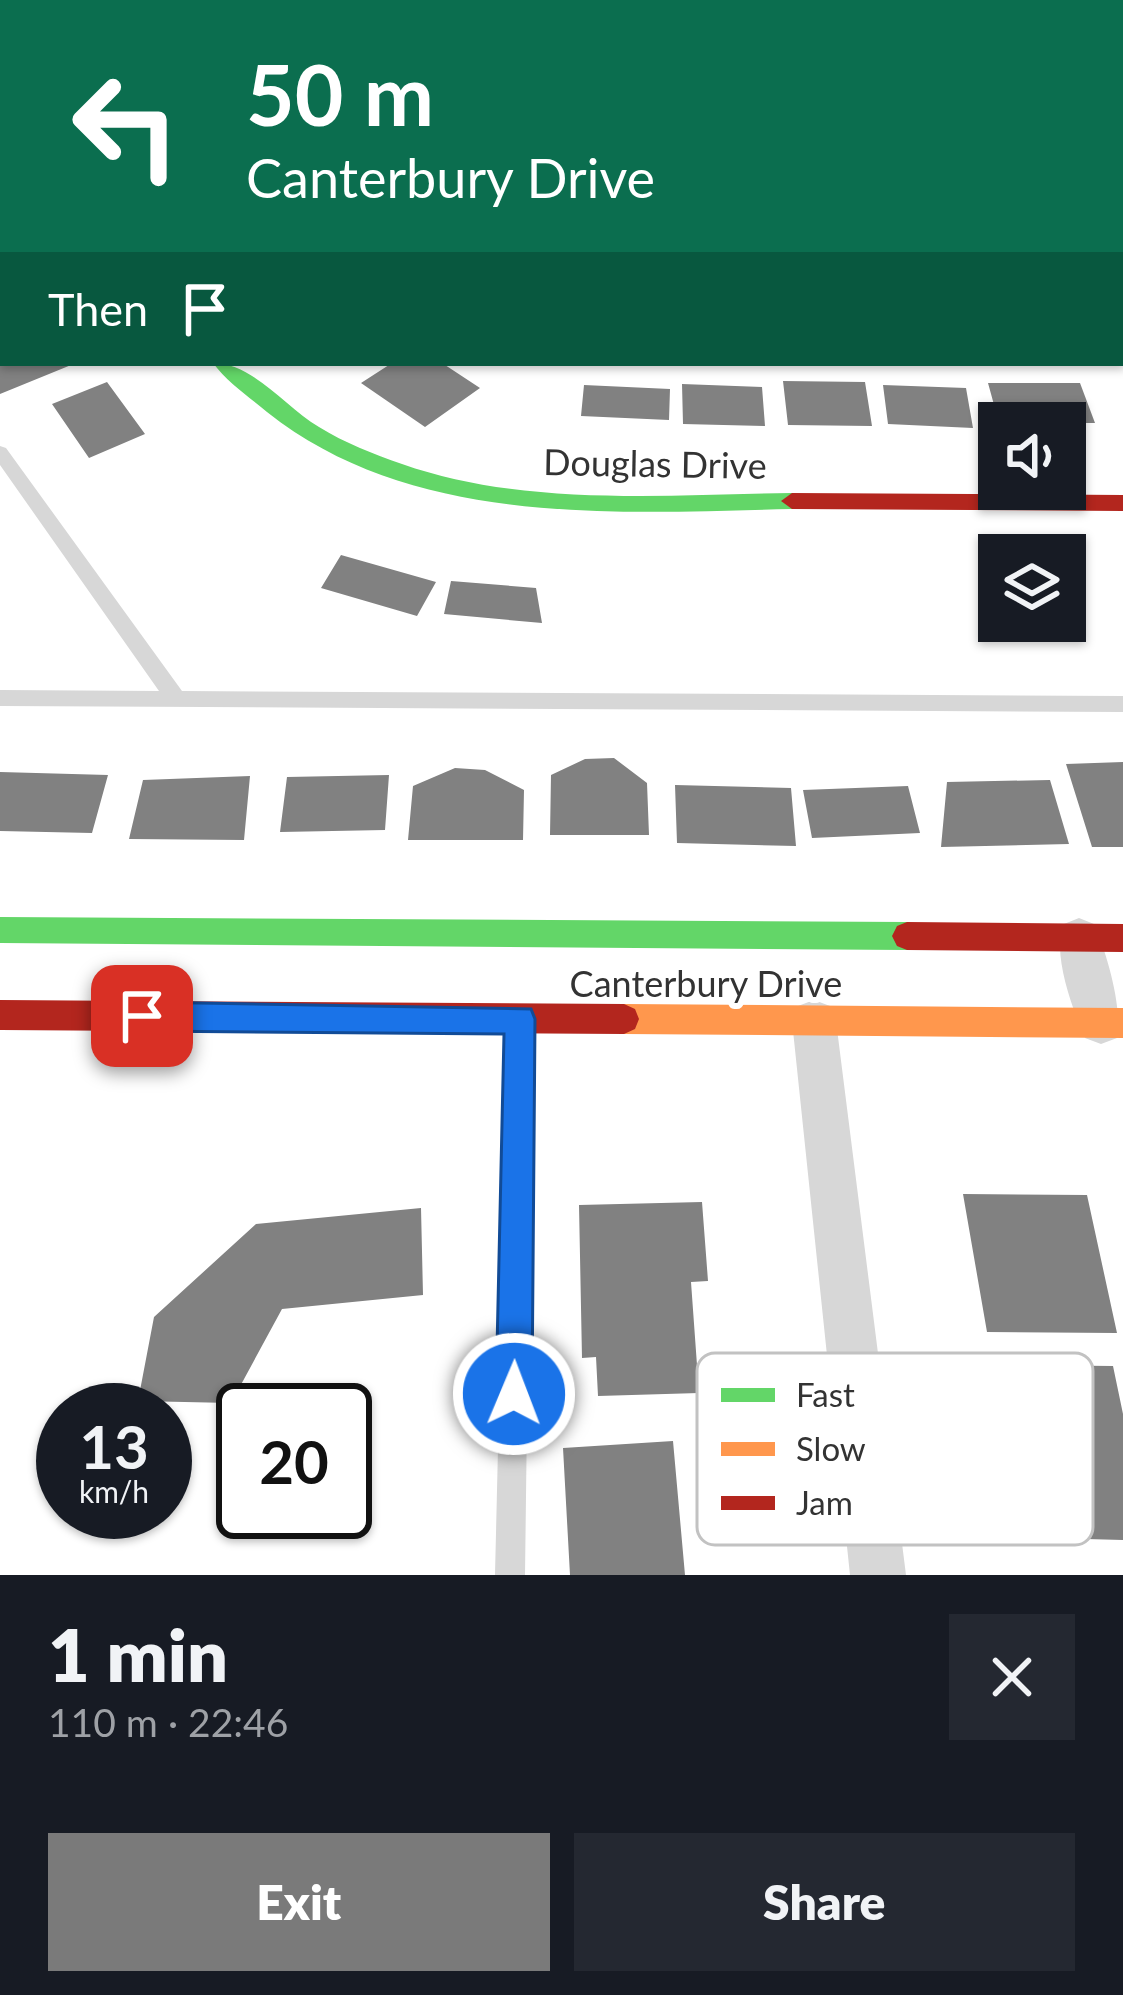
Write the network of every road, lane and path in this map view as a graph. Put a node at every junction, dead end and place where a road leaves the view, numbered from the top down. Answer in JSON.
{"nodes":[{"id":1,"x":239,"y":367,"type":"edge"},
{"id":2,"x":0,"y":452,"type":"edge"},
{"id":3,"x":1123,"y":503,"type":"edge"},
{"id":4,"x":175,"y":697,"type":"junction"},
{"id":5,"x":0,"y":698,"type":"edge"},
{"id":6,"x":1123,"y":704,"type":"edge"},
{"id":7,"x":0,"y":930,"type":"edge"},
{"id":8,"x":1078,"y":938,"type":"junction"},
{"id":9,"x":1123,"y":938,"type":"edge"},
{"id":10,"x":0,"y":1016,"type":"edge"},
{"id":11,"x":520,"y":1019,"type":"junction"},
{"id":12,"x":814,"y":1021,"type":"junction"},
{"id":13,"x":1112,"y":1023,"type":"edge"},
{"id":14,"x":852,"y":1353,"type":"edge"},
{"id":15,"x":875,"y":1545,"type":"edge"},
{"id":16,"x":511,"y":1575,"type":"edge"},
{"id":17,"x":878,"y":1575,"type":"edge"}],
"edges":[{"from":1,"to":3,"type":"street","name":"Douglas Drive"},
{"from":2,"to":4,"type":"lane"},
{"from":4,"to":5,"type":"lane"},
{"from":4,"to":6,"type":"lane"},
{"from":7,"to":8,"type":"street"},
{"from":8,"to":9,"type":"street"},
{"from":8,"to":13,"type":"street"},
{"from":10,"to":11,"type":"street","name":"Canterbury Drive"},
{"from":11,"to":12,"type":"street","name":"Canterbury Drive"},
{"from":11,"to":16,"type":"lane"},
{"from":12,"to":13,"type":"street","name":"Canterbury Drive"},
{"from":12,"to":14,"type":"street"},
{"from":15,"to":17,"type":"street"}]}
